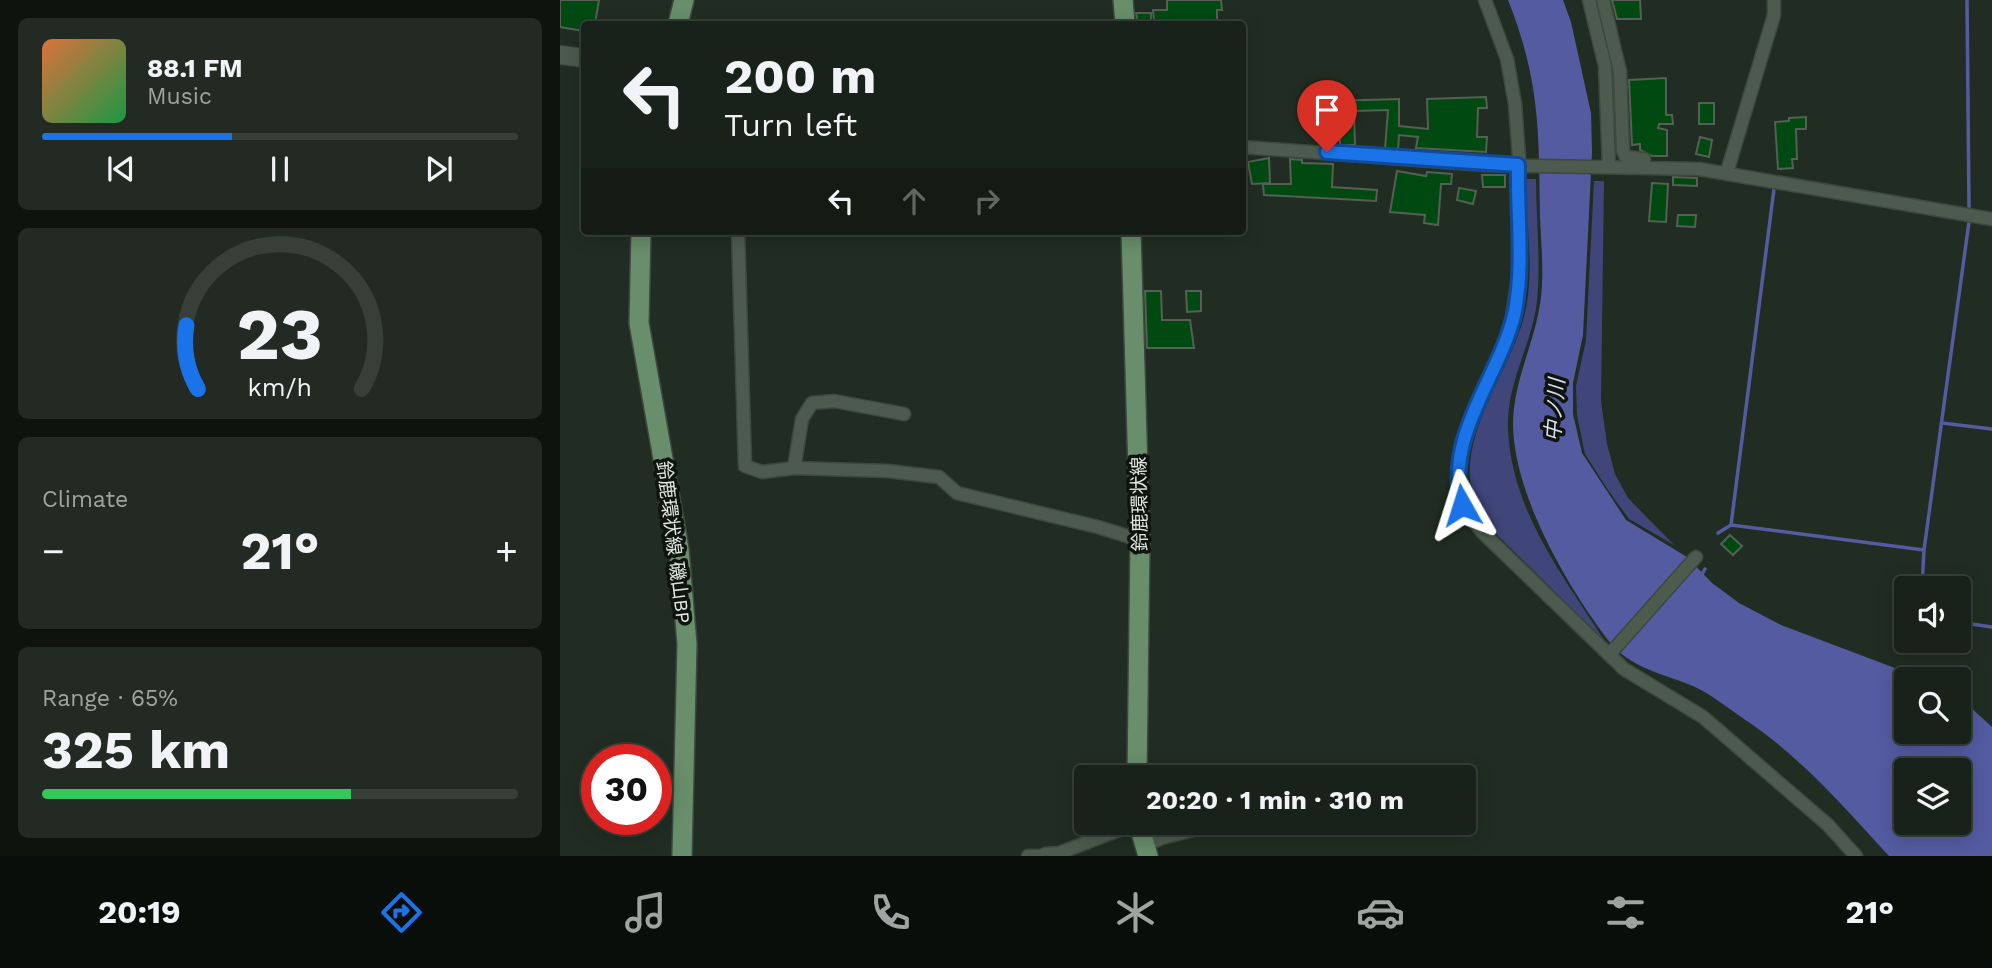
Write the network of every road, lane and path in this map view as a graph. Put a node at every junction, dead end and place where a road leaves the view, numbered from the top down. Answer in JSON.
{"nodes":[{"id":1,"x":684,"y":0,"type":"edge"},
{"id":2,"x":1123,"y":0,"type":"edge"},
{"id":3,"x":1485,"y":0,"type":"edge"},
{"id":4,"x":1589,"y":0,"type":"edge"},
{"id":5,"x":1597,"y":0,"type":"edge"},
{"id":6,"x":1603,"y":0,"type":"edge"},
{"id":7,"x":1774,"y":0,"type":"edge"},
{"id":8,"x":679,"y":21,"type":"edge"},
{"id":9,"x":1125,"y":21,"type":"edge"},
{"id":10,"x":560,"y":55,"type":"edge"},
{"id":11,"x":581,"y":58,"type":"edge"},
{"id":12,"x":1603,"y":60,"type":"junction"},
{"id":13,"x":1246,"y":147,"type":"edge"},
{"id":14,"x":1520,"y":162,"type":"junction"},
{"id":15,"x":1607,"y":166,"type":"junction"},
{"id":16,"x":1728,"y":168,"type":"junction"},
{"id":17,"x":1992,"y":219,"type":"edge"},
{"id":18,"x":641,"y":235,"type":"edge"},
{"id":19,"x":737,"y":235,"type":"edge"},
{"id":20,"x":1130,"y":235,"type":"edge"},
{"id":21,"x":904,"y":414,"type":"dead end"},
{"id":22,"x":793,"y":468,"type":"junction"},
{"id":23,"x":1140,"y":540,"type":"junction"},
{"id":24,"x":1696,"y":557,"type":"dead end"},
{"id":25,"x":1609,"y":655,"type":"junction"},
{"id":26,"x":1137,"y":765,"type":"edge"},
{"id":27,"x":1106,"y":835,"type":"edge"},
{"id":28,"x":1174,"y":835,"type":"edge"},
{"id":29,"x":1146,"y":851,"type":"edge"},
{"id":30,"x":1046,"y":855,"type":"edge"},
{"id":31,"x":682,"y":856,"type":"edge"},
{"id":32,"x":1028,"y":856,"type":"edge"},
{"id":33,"x":1856,"y":856,"type":"edge"}],
"edges":[{"from":1,"to":8,"type":"main road"},
{"from":2,"to":9,"type":"main road"},
{"from":3,"to":14,"type":"street"},
{"from":4,"to":12,"type":"street"},
{"from":5,"to":12,"type":"street"},
{"from":6,"to":16,"type":"street"},
{"from":7,"to":16,"type":"street"},
{"from":10,"to":11,"type":"street"},
{"from":12,"to":15,"type":"street"},
{"from":13,"to":14,"type":"street"},
{"from":14,"to":15,"type":"street"},
{"from":14,"to":25,"type":"street"},
{"from":15,"to":16,"type":"street"},
{"from":16,"to":17,"type":"street"},
{"from":18,"to":31,"type":"main road","name":"鈴鹿環状線 磯山BP"},
{"from":19,"to":22,"type":"street"},
{"from":20,"to":23,"type":"main road","name":"鈴鹿環状線"},
{"from":21,"to":22,"type":"street"},
{"from":22,"to":23,"type":"street"},
{"from":23,"to":26,"type":"main road","name":"鈴鹿環状線"},
{"from":24,"to":25,"type":"street"},
{"from":25,"to":33,"type":"street"},
{"from":27,"to":30,"type":"street"},
{"from":28,"to":29,"type":"street"},
{"from":30,"to":32,"type":"street"}]}
